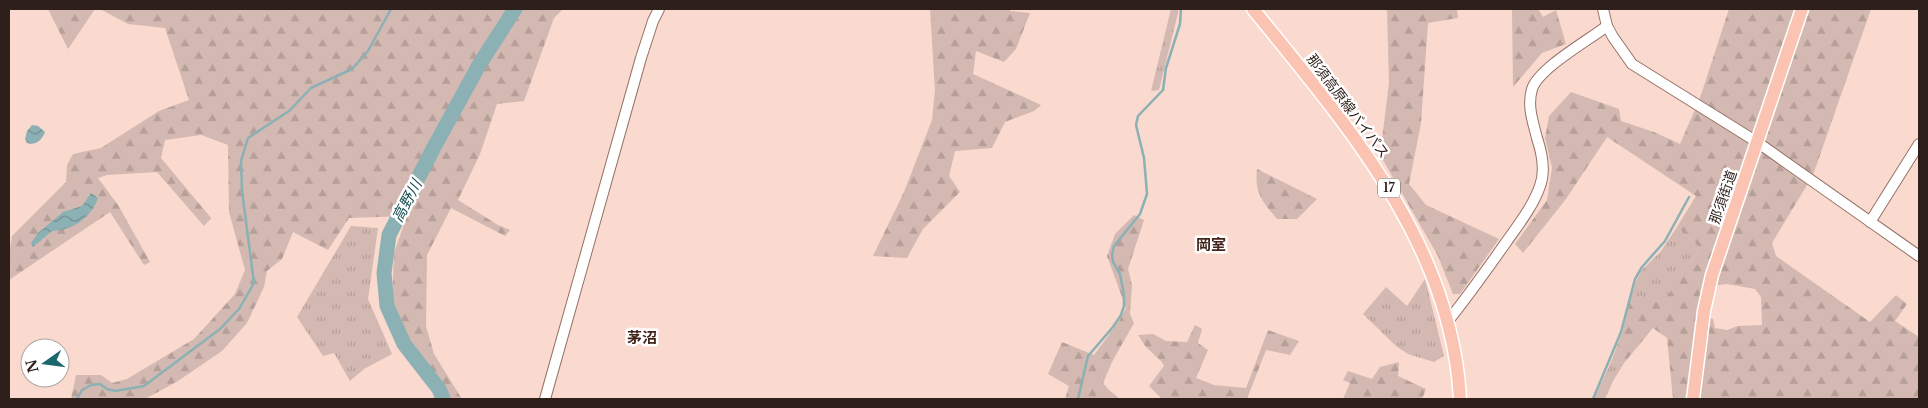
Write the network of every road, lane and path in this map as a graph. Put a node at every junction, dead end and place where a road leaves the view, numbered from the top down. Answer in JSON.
{"nodes":[{"id":1,"x":659,"y":9,"type":"edge"},
{"id":2,"x":1253,"y":9,"type":"edge"},
{"id":3,"x":1603,"y":9,"type":"edge"},
{"id":4,"x":1802,"y":9,"type":"edge"},
{"id":5,"x":1608,"y":26,"type":"junction"},
{"id":6,"x":1757,"y":142,"type":"junction"},
{"id":7,"x":1919,"y":144,"type":"edge"},
{"id":8,"x":1870,"y":222,"type":"junction"},
{"id":9,"x":1919,"y":256,"type":"edge"},
{"id":10,"x":1448,"y":321,"type":"junction"},
{"id":11,"x":545,"y":399,"type":"edge"},
{"id":12,"x":1460,"y":399,"type":"edge"},
{"id":13,"x":1693,"y":399,"type":"edge"}],
"edges":[{"from":1,"to":11,"type":"street"},
{"from":2,"to":10,"type":"main road","name":"那須高原線バイパス","number":"17"},
{"from":3,"to":5,"type":"street"},
{"from":4,"to":6,"type":"main road","name":"那須街道"},
{"from":5,"to":6,"type":"street"},
{"from":5,"to":10,"type":"street"},
{"from":6,"to":8,"type":"street"},
{"from":6,"to":13,"type":"main road","name":"那須街道"},
{"from":7,"to":8,"type":"street"},
{"from":8,"to":9,"type":"street"},
{"from":10,"to":12,"type":"main road","name":"那須高原線バイパス","number":"17"}]}
